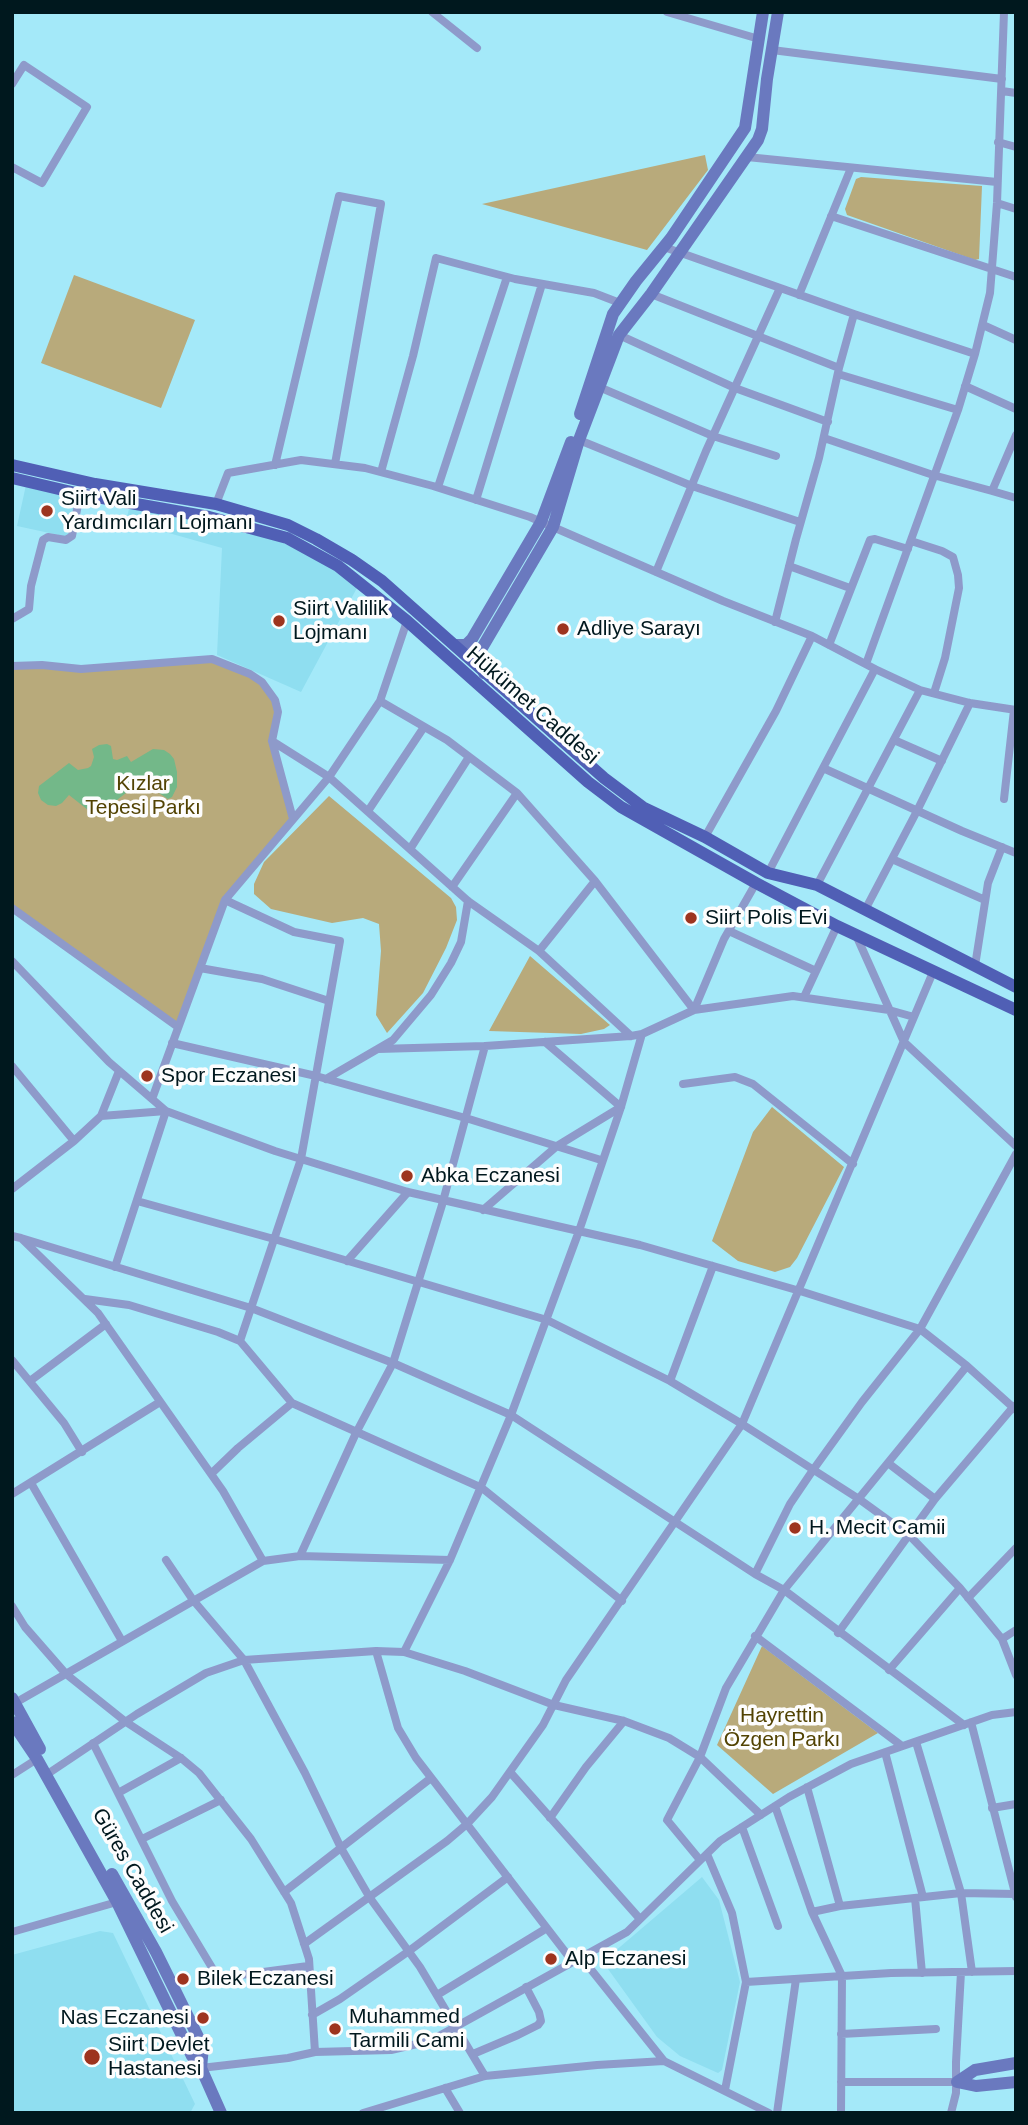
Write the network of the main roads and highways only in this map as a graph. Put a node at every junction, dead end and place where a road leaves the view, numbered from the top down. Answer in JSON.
{"nodes":[{"id":1,"x":12,"y":466,"type":"edge"},
{"id":2,"x":12,"y":478,"type":"edge"},
{"id":3,"x":1016,"y":987,"type":"edge"},
{"id":4,"x":1016,"y":1010,"type":"edge"}],
"edges":[{"from":1,"to":3,"type":"main road"},
{"from":2,"to":4,"type":"main road","name":"Hükümet Caddesi"}]}
